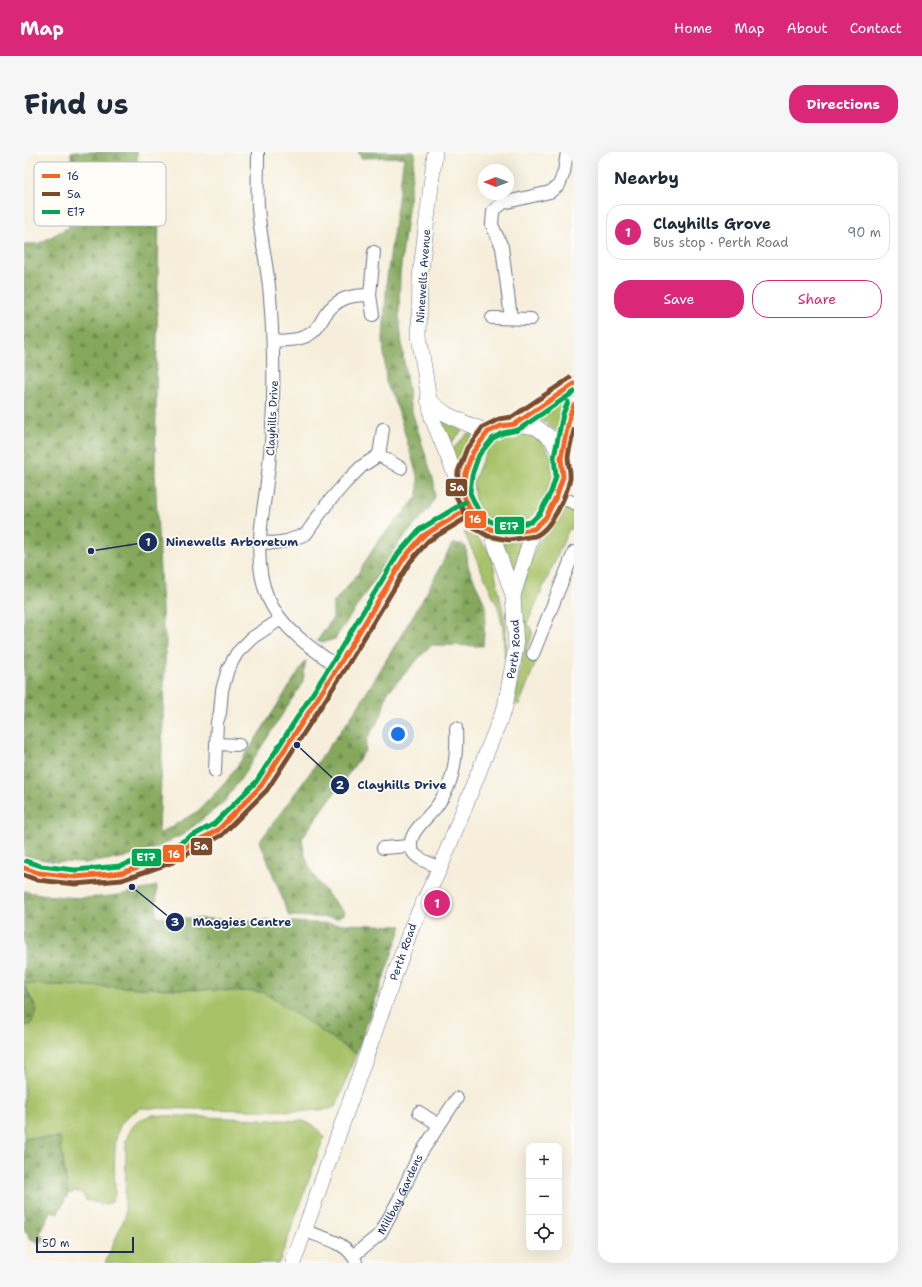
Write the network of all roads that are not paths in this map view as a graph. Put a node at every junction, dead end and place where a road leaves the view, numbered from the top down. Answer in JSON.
{"nodes":[{"id":1,"x":258,"y":152,"type":"edge"},
{"id":2,"x":435,"y":152,"type":"edge"},
{"id":3,"x":567,"y":152,"type":"edge"},
{"id":4,"x":374,"y":252,"type":"dead end"},
{"id":5,"x":370,"y":295,"type":"junction"},
{"id":6,"x":373,"y":315,"type":"dead end"},
{"id":7,"x":492,"y":318,"type":"dead end"},
{"id":8,"x":512,"y":318,"type":"junction"},
{"id":9,"x":531,"y":319,"type":"dead end"},
{"id":10,"x":273,"y":341,"type":"junction"},
{"id":11,"x":574,"y":384,"type":"edge"},
{"id":12,"x":428,"y":400,"type":"junction"},
{"id":13,"x":574,"y":405,"type":"edge"},
{"id":14,"x":514,"y":424,"type":"junction"},
{"id":15,"x":382,"y":429,"type":"dead end"},
{"id":16,"x":488,"y":432,"type":"junction"},
{"id":17,"x":379,"y":456,"type":"junction"},
{"id":18,"x":561,"y":458,"type":"junction"},
{"id":19,"x":401,"y":468,"type":"dead end"},
{"id":20,"x":463,"y":494,"type":"junction"},
{"id":21,"x":557,"y":495,"type":"junction"},
{"id":22,"x":574,"y":503,"type":"edge"},
{"id":23,"x":469,"y":508,"type":"junction"},
{"id":24,"x":490,"y":529,"type":"junction"},
{"id":25,"x":534,"y":529,"type":"junction"},
{"id":26,"x":259,"y":542,"type":"junction"},
{"id":27,"x":574,"y":552,"type":"edge"},
{"id":28,"x":513,"y":595,"type":"junction"},
{"id":29,"x":281,"y":619,"type":"junction"},
{"id":30,"x":533,"y":654,"type":"dead end"},
{"id":31,"x":338,"y":667,"type":"junction"},
{"id":32,"x":456,"y":728,"type":"dead end"},
{"id":33,"x":216,"y":744,"type":"junction"},
{"id":34,"x":239,"y":744,"type":"dead end"},
{"id":35,"x":215,"y":771,"type":"dead end"},
{"id":36,"x":410,"y":846,"type":"junction"},
{"id":37,"x":382,"y":848,"type":"dead end"},
{"id":38,"x":24,"y":868,"type":"edge"},
{"id":39,"x":440,"y":868,"type":"junction"},
{"id":40,"x":457,"y":1098,"type":"dead end"},
{"id":41,"x":419,"y":1112,"type":"dead end"},
{"id":42,"x":439,"y":1126,"type":"junction"},
{"id":43,"x":304,"y":1231,"type":"junction"},
{"id":44,"x":355,"y":1259,"type":"edge"},
{"id":45,"x":293,"y":1263,"type":"edge"}],
"edges":[{"from":1,"to":10,"type":"street","name":"Clayhills Drive"},
{"from":2,"to":12,"type":"street","name":"Ninewells Avenue"},
{"from":3,"to":8,"type":"street"},
{"from":4,"to":5,"type":"street"},
{"from":5,"to":6,"type":"street"},
{"from":5,"to":10,"type":"street"},
{"from":7,"to":8,"type":"street"},
{"from":8,"to":9,"type":"street"},
{"from":10,"to":26,"type":"street","name":"Clayhills Drive"},
{"from":11,"to":14,"type":"street","name":"Perth Road"},
{"from":12,"to":16,"type":"street"},
{"from":12,"to":20,"type":"street","name":"Ninewells Avenue"},
{"from":13,"to":18,"type":"street","name":"Perth Road"},
{"from":14,"to":16,"type":"street","name":"Perth Road"},
{"from":14,"to":18,"type":"street","name":"Perth Road"},
{"from":15,"to":17,"type":"street"},
{"from":16,"to":20,"type":"street"},
{"from":17,"to":19,"type":"street"},
{"from":17,"to":26,"type":"street"},
{"from":18,"to":21,"type":"street","name":"Perth Road"},
{"from":20,"to":23,"type":"street"},
{"from":21,"to":22,"type":"street"},
{"from":21,"to":25,"type":"street","name":"Perth Road"},
{"from":23,"to":24,"type":"street"},
{"from":23,"to":31,"type":"street"},
{"from":24,"to":25,"type":"street"},
{"from":24,"to":28,"type":"street","name":"Perth Road"},
{"from":25,"to":28,"type":"street","name":"Perth Road"},
{"from":26,"to":29,"type":"street","name":"Clayhills Drive"},
{"from":27,"to":30,"type":"street","name":"Perth Road"},
{"from":28,"to":39,"type":"street","name":"Perth Road"},
{"from":29,"to":31,"type":"street","name":"Clayhills Drive"},
{"from":29,"to":33,"type":"street"},
{"from":31,"to":38,"type":"street"},
{"from":32,"to":36,"type":"street"},
{"from":33,"to":34,"type":"street"},
{"from":33,"to":35,"type":"street"},
{"from":36,"to":37,"type":"street"},
{"from":36,"to":39,"type":"street"},
{"from":39,"to":43,"type":"street","name":"Perth Road"},
{"from":40,"to":42,"type":"street","name":"Millbay Gardens"},
{"from":41,"to":42,"type":"street"},
{"from":42,"to":44,"type":"street","name":"Millbay Gardens"},
{"from":43,"to":44,"type":"street"},
{"from":43,"to":45,"type":"street","name":"Perth Road"}]}
